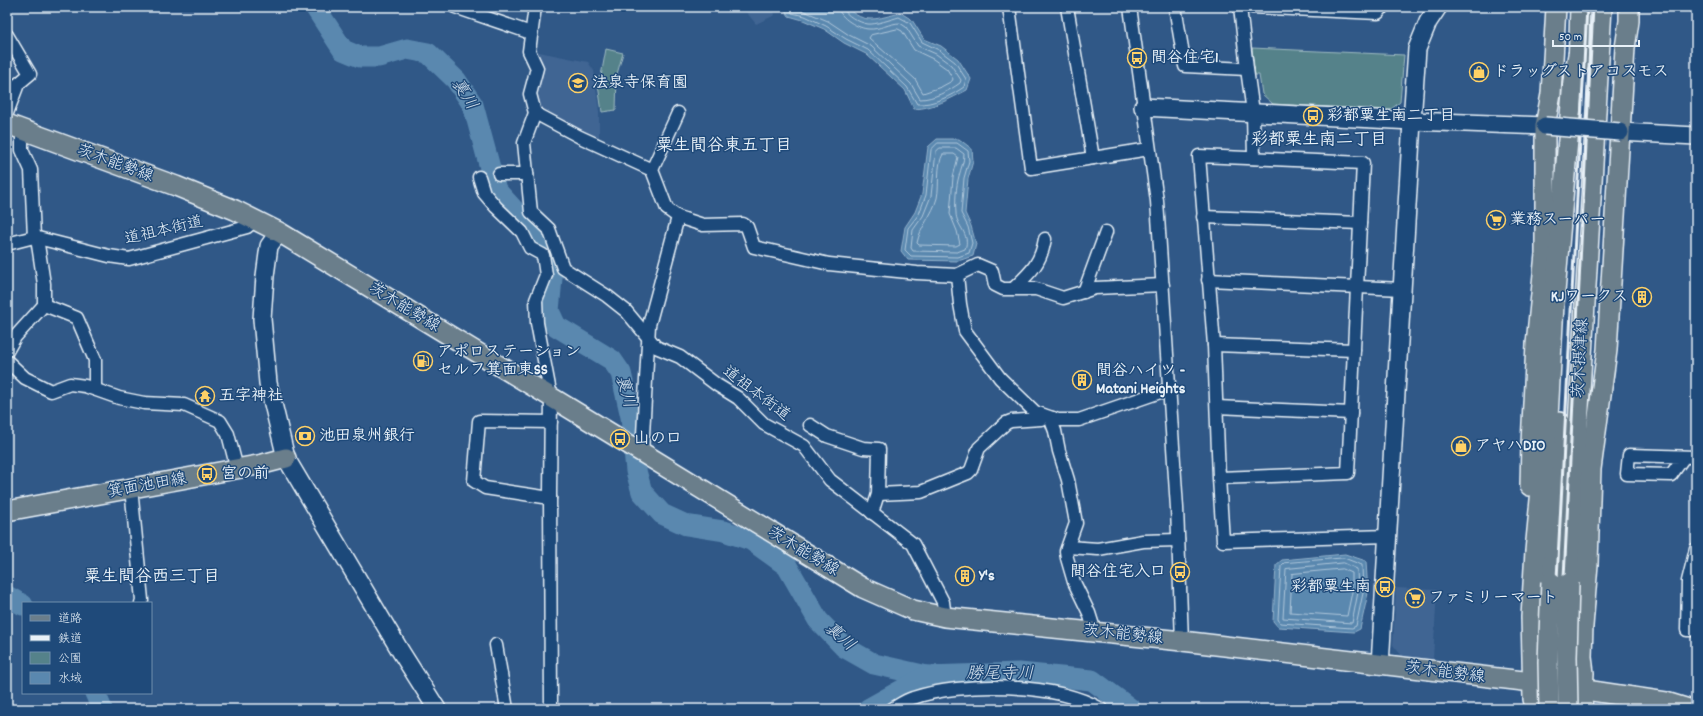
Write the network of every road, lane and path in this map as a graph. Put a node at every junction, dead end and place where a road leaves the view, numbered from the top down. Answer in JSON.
{"nodes":[{"id":1,"x":455,"y":7,"type":"edge"},
{"id":2,"x":535,"y":7,"type":"edge"},
{"id":3,"x":1009,"y":7,"type":"edge"},
{"id":4,"x":1066,"y":7,"type":"edge"},
{"id":5,"x":1130,"y":7,"type":"edge"},
{"id":6,"x":1175,"y":7,"type":"edge"},
{"id":7,"x":1240,"y":7,"type":"edge"},
{"id":8,"x":1252,"y":7,"type":"edge"},
{"id":9,"x":1383,"y":7,"type":"edge"},
{"id":10,"x":1438,"y":7,"type":"edge"},
{"id":11,"x":1556,"y":7,"type":"edge"},
{"id":12,"x":1580,"y":7,"type":"edge"},
{"id":13,"x":1602,"y":7,"type":"edge"},
{"id":14,"x":1629,"y":7,"type":"edge"},
{"id":15,"x":531,"y":33,"type":"junction"},
{"id":16,"x":7,"y":35,"type":"edge"},
{"id":17,"x":1578,"y":55,"type":"junction"},
{"id":18,"x":1599,"y":56,"type":"junction"},
{"id":19,"x":1247,"y":69,"type":"junction"},
{"id":20,"x":1143,"y":107,"type":"junction"},
{"id":21,"x":1253,"y":112,"type":"junction"},
{"id":22,"x":7,"y":113,"type":"edge"},
{"id":23,"x":535,"y":113,"type":"junction"},
{"id":24,"x":678,"y":113,"type":"dead end"},
{"id":25,"x":1412,"y":121,"type":"junction"},
{"id":26,"x":1545,"y":126,"type":"junction"},
{"id":27,"x":15,"y":127,"type":"edge"},
{"id":28,"x":1620,"y":132,"type":"junction"},
{"id":29,"x":1696,"y":136,"type":"edge"},
{"id":30,"x":1149,"y":149,"type":"junction"},
{"id":31,"x":1092,"y":158,"type":"junction"},
{"id":32,"x":1254,"y":158,"type":"junction"},
{"id":33,"x":652,"y":170,"type":"junction"},
{"id":34,"x":499,"y":174,"type":"dead end"},
{"id":35,"x":527,"y":174,"type":"junction"},
{"id":36,"x":479,"y":177,"type":"dead end"},
{"id":37,"x":1203,"y":216,"type":"junction"},
{"id":38,"x":678,"y":217,"type":"junction"},
{"id":39,"x":255,"y":220,"type":"junction"},
{"id":40,"x":1360,"y":224,"type":"junction"},
{"id":41,"x":278,"y":232,"type":"junction"},
{"id":42,"x":1106,"y":232,"type":"dead end"},
{"id":43,"x":35,"y":238,"type":"junction"},
{"id":44,"x":1046,"y":239,"type":"dead end"},
{"id":45,"x":7,"y":244,"type":"edge"},
{"id":46,"x":555,"y":246,"type":"junction"},
{"id":47,"x":543,"y":255,"type":"junction"},
{"id":48,"x":957,"y":275,"type":"junction"},
{"id":49,"x":1208,"y":280,"type":"junction"},
{"id":50,"x":1163,"y":285,"type":"junction"},
{"id":51,"x":1357,"y":286,"type":"junction"},
{"id":52,"x":1014,"y":288,"type":"junction"},
{"id":53,"x":1402,"y":289,"type":"junction"},
{"id":54,"x":1084,"y":292,"type":"junction"},
{"id":55,"x":44,"y":305,"type":"junction"},
{"id":56,"x":648,"y":338,"type":"junction"},
{"id":57,"x":1214,"y":345,"type":"junction"},
{"id":58,"x":1354,"y":350,"type":"junction"},
{"id":59,"x":7,"y":351,"type":"edge"},
{"id":60,"x":7,"y":361,"type":"edge"},
{"id":61,"x":95,"y":389,"type":"junction"},
{"id":62,"x":1170,"y":389,"type":"junction"},
{"id":63,"x":551,"y":397,"type":"junction"},
{"id":64,"x":1217,"y":407,"type":"junction"},
{"id":65,"x":1351,"y":413,"type":"junction"},
{"id":66,"x":1048,"y":416,"type":"junction"},
{"id":67,"x":550,"y":422,"type":"junction"},
{"id":68,"x":810,"y":425,"type":"dead end"},
{"id":69,"x":642,"y":453,"type":"junction"},
{"id":70,"x":286,"y":458,"type":"junction"},
{"id":71,"x":237,"y":469,"type":"junction"},
{"id":72,"x":1591,"y":469,"type":"junction"},
{"id":73,"x":1219,"y":478,"type":"junction"},
{"id":74,"x":131,"y":488,"type":"junction"},
{"id":75,"x":878,"y":494,"type":"junction"},
{"id":76,"x":550,"y":498,"type":"junction"},
{"id":77,"x":7,"y":511,"type":"edge"},
{"id":78,"x":872,"y":513,"type":"junction"},
{"id":79,"x":1388,"y":536,"type":"junction"},
{"id":80,"x":1178,"y":540,"type":"junction"},
{"id":81,"x":1068,"y":547,"type":"junction"},
{"id":82,"x":1696,"y":549,"type":"edge"},
{"id":83,"x":1535,"y":551,"type":"junction"},
{"id":84,"x":1560,"y":582,"type":"junction"},
{"id":85,"x":141,"y":602,"type":"edge"},
{"id":86,"x":945,"y":617,"type":"junction"},
{"id":87,"x":1696,"y":630,"type":"edge"},
{"id":88,"x":1095,"y":632,"type":"junction"},
{"id":89,"x":1182,"y":641,"type":"junction"},
{"id":90,"x":496,"y":645,"type":"dead end"},
{"id":91,"x":1380,"y":665,"type":"junction"},
{"id":92,"x":1532,"y":682,"type":"junction"},
{"id":93,"x":1583,"y":689,"type":"junction"},
{"id":94,"x":437,"y":709,"type":"edge"},
{"id":95,"x":507,"y":709,"type":"edge"},
{"id":96,"x":551,"y":709,"type":"edge"},
{"id":97,"x":892,"y":709,"type":"edge"},
{"id":98,"x":1100,"y":709,"type":"edge"},
{"id":99,"x":1536,"y":709,"type":"edge"},
{"id":100,"x":1549,"y":709,"type":"edge"},
{"id":101,"x":1568,"y":709,"type":"edge"},
{"id":102,"x":1582,"y":709,"type":"edge"},
{"id":103,"x":1688,"y":709,"type":"edge"}],
"edges":[{"from":1,"to":15,"type":"street"},
{"from":2,"to":15,"type":"street"},
{"from":3,"to":31,"type":"street"},
{"from":4,"to":31,"type":"street"},
{"from":5,"to":20,"type":"street"},
{"from":6,"to":19,"type":"street"},
{"from":7,"to":19,"type":"street"},
{"from":8,"to":9,"type":"street"},
{"from":10,"to":25,"type":"street"},
{"from":11,"to":26,"type":"main road"},
{"from":12,"to":17,"type":"main road","name":"茨木摂津線"},
{"from":13,"to":18,"type":"main road","name":"茨木摂津線"},
{"from":14,"to":28,"type":"main road"},
{"from":15,"to":23,"type":"street"},
{"from":16,"to":22,"type":"street"},
{"from":17,"to":83,"type":"main road"},
{"from":17,"to":84,"type":"main road","name":"茨木摂津線"},
{"from":18,"to":72,"type":"main road"},
{"from":18,"to":84,"type":"main road","name":"茨木摂津線"},
{"from":19,"to":21,"type":"street"},
{"from":20,"to":21,"type":"street"},
{"from":20,"to":30,"type":"street"},
{"from":21,"to":25,"type":"street"},
{"from":21,"to":32,"type":"street"},
{"from":23,"to":33,"type":"street"},
{"from":23,"to":35,"type":"street"},
{"from":24,"to":33,"type":"street"},
{"from":25,"to":26,"type":"street"},
{"from":25,"to":53,"type":"street"},
{"from":26,"to":28,"type":"street","bridge":true},
{"from":26,"to":83,"type":"main road"},
{"from":27,"to":39,"type":"main road","name":"茨木能勢線"},
{"from":27,"to":43,"type":"street"},
{"from":28,"to":29,"type":"street"},
{"from":28,"to":72,"type":"main road"},
{"from":30,"to":31,"type":"street"},
{"from":30,"to":50,"type":"street"},
{"from":32,"to":37,"type":"street"},
{"from":32,"to":40,"type":"street"},
{"from":33,"to":38,"type":"street"},
{"from":34,"to":35,"type":"street"},
{"from":35,"to":46,"type":"street","name":"道祖本街道"},
{"from":36,"to":47,"type":"street"},
{"from":37,"to":40,"type":"street"},
{"from":37,"to":49,"type":"street"},
{"from":38,"to":48,"type":"street"},
{"from":38,"to":56,"type":"street"},
{"from":39,"to":41,"type":"main road","name":"茨木能勢線"},
{"from":39,"to":43,"type":"street","name":"道祖本街道"},
{"from":40,"to":51,"type":"street"},
{"from":41,"to":63,"type":"main road","name":"茨木能勢線"},
{"from":41,"to":70,"type":"street"},
{"from":42,"to":54,"type":"street"},
{"from":43,"to":45,"type":"street","name":"道祖本街道"},
{"from":43,"to":55,"type":"street"},
{"from":44,"to":52,"type":"street"},
{"from":46,"to":47,"type":"street"},
{"from":46,"to":56,"type":"street","name":"道祖本街道"},
{"from":47,"to":63,"type":"street"},
{"from":48,"to":52,"type":"street"},
{"from":48,"to":66,"type":"street"},
{"from":49,"to":51,"type":"street"},
{"from":49,"to":57,"type":"street"},
{"from":50,"to":54,"type":"street"},
{"from":50,"to":62,"type":"street"},
{"from":51,"to":53,"type":"street"},
{"from":51,"to":58,"type":"street"},
{"from":52,"to":54,"type":"street"},
{"from":53,"to":79,"type":"street"},
{"from":55,"to":59,"type":"street"},
{"from":55,"to":61,"type":"street"},
{"from":56,"to":69,"type":"street"},
{"from":56,"to":78,"type":"street","name":"道祖本街道"},
{"from":57,"to":58,"type":"street"},
{"from":57,"to":64,"type":"street"},
{"from":58,"to":65,"type":"street"},
{"from":60,"to":61,"type":"street"},
{"from":61,"to":71,"type":"street"},
{"from":62,"to":66,"type":"street"},
{"from":62,"to":80,"type":"street"},
{"from":63,"to":67,"type":"street"},
{"from":63,"to":69,"type":"main road","name":"茨木能勢線"},
{"from":64,"to":65,"type":"street"},
{"from":64,"to":73,"type":"street"},
{"from":65,"to":73,"type":"street"},
{"from":66,"to":75,"type":"street"},
{"from":66,"to":81,"type":"street"},
{"from":67,"to":76,"type":"street"},
{"from":67,"to":76,"type":"street"},
{"from":68,"to":75,"type":"street"},
{"from":69,"to":86,"type":"main road","name":"茨木能勢線"},
{"from":70,"to":71,"type":"main road","name":"箕面池田線"},
{"from":70,"to":94,"type":"street"},
{"from":71,"to":74,"type":"main road","name":"箕面池田線"},
{"from":72,"to":93,"type":"main road"},
{"from":73,"to":79,"type":"street"},
{"from":74,"to":77,"type":"main road","name":"箕面池田線"},
{"from":74,"to":85,"type":"street"},
{"from":75,"to":78,"type":"street"},
{"from":76,"to":96,"type":"street"},
{"from":78,"to":86,"type":"street","name":"道祖本街道"},
{"from":79,"to":91,"type":"street"},
{"from":80,"to":81,"type":"street"},
{"from":80,"to":89,"type":"street"},
{"from":81,"to":88,"type":"street"},
{"from":82,"to":87,"type":"street"},
{"from":83,"to":92,"type":"main road"},
{"from":84,"to":100,"type":"main road","name":"茨木摂津線","bridge":true},
{"from":84,"to":101,"type":"main road","name":"茨木摂津線","bridge":true},
{"from":86,"to":88,"type":"main road","name":"茨木能勢線"},
{"from":88,"to":89,"type":"main road","name":"茨木能勢線"},
{"from":89,"to":91,"type":"main road","name":"茨木能勢線"},
{"from":90,"to":95,"type":"street"},
{"from":91,"to":92,"type":"main road","name":"茨木能勢線"},
{"from":92,"to":93,"type":"main road","name":"茨木能勢線"},
{"from":92,"to":99,"type":"main road"},
{"from":93,"to":102,"type":"main road"},
{"from":93,"to":103,"type":"main road","name":"茨木能勢線"},
{"from":97,"to":98,"type":"street"}]}
